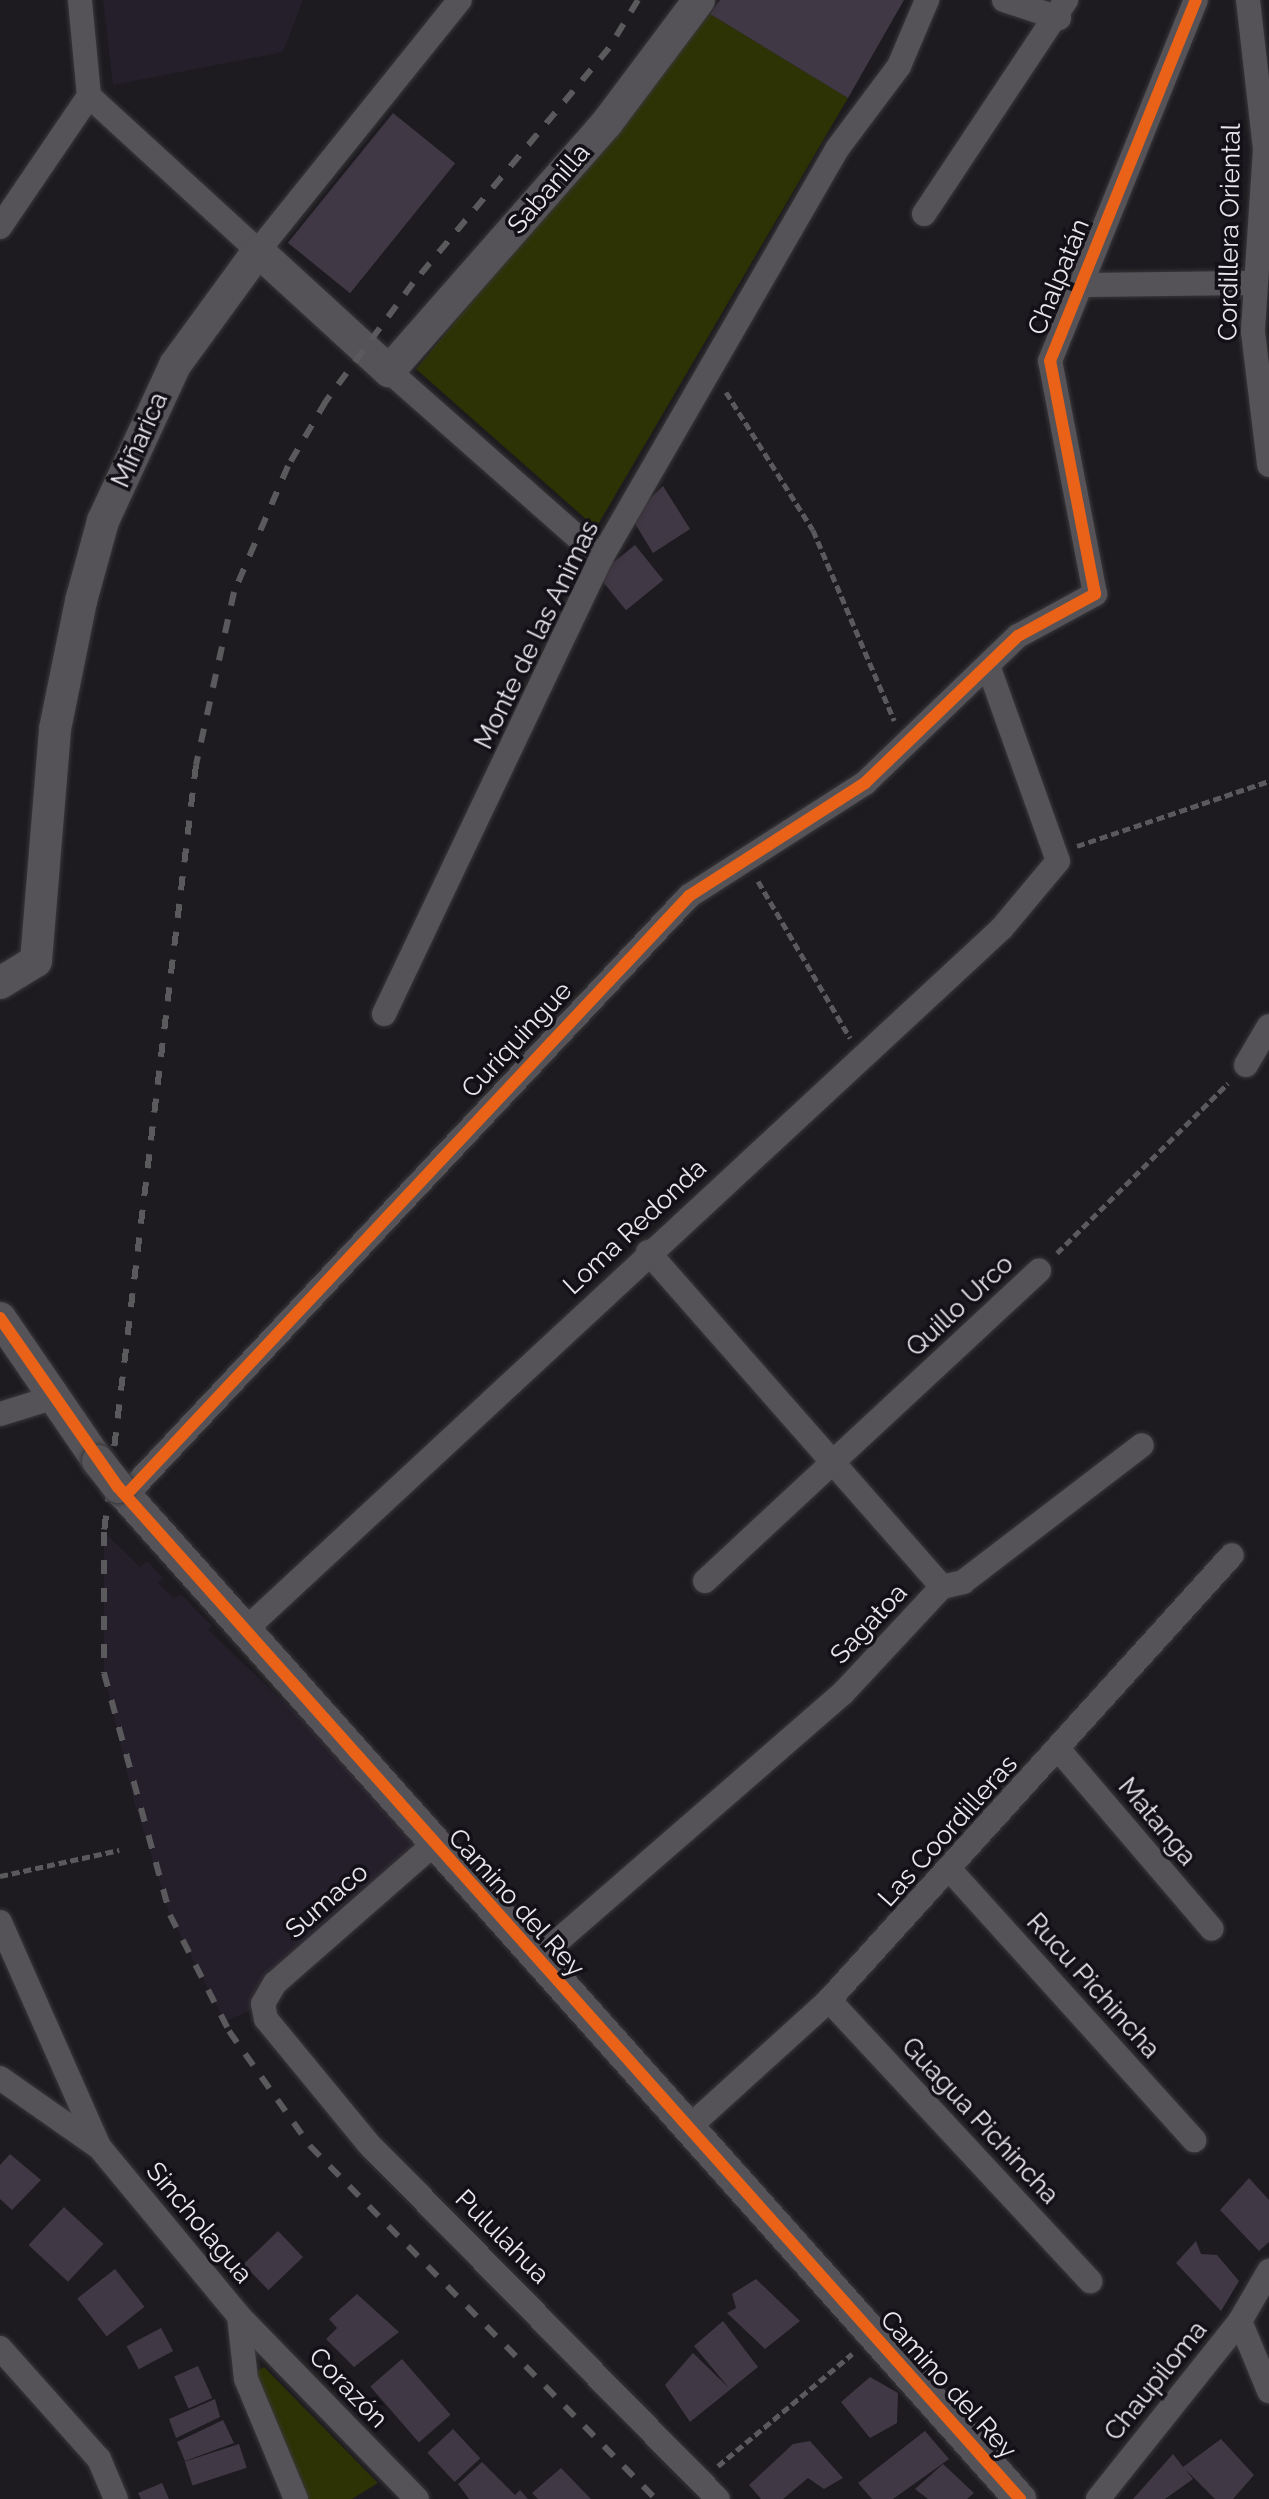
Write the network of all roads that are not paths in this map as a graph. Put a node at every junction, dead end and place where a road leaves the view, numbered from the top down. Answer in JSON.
{"nodes":[{"id":1,"x":80,"y":0,"type":"edge"},
{"id":2,"x":460,"y":0,"type":"edge"},
{"id":3,"x":699,"y":0,"type":"edge"},
{"id":4,"x":927,"y":0,"type":"edge"},
{"id":5,"x":1004,"y":0,"type":"edge"},
{"id":6,"x":1196,"y":0,"type":"edge"},
{"id":7,"x":1248,"y":0,"type":"edge"},
{"id":8,"x":1062,"y":9,"type":"edge"},
{"id":9,"x":89,"y":96,"type":"junction"},
{"id":10,"x":924,"y":214,"type":"dead end"},
{"id":11,"x":0,"y":227,"type":"edge"},
{"id":12,"x":258,"y":251,"type":"junction"},
{"id":13,"x":1254,"y":283,"type":"junction"},
{"id":14,"x":1079,"y":285,"type":"junction"},
{"id":15,"x":389,"y":371,"type":"junction"},
{"id":16,"x":1269,"y":465,"type":"edge"},
{"id":17,"x":601,"y":558,"type":"junction"},
{"id":18,"x":990,"y":671,"type":"junction"},
{"id":19,"x":14,"y":977,"type":"edge"},
{"id":20,"x":384,"y":1014,"type":"dead end"},
{"id":21,"x":1269,"y":1026,"type":"edge"},
{"id":22,"x":1246,"y":1065,"type":"road end"},
{"id":23,"x":648,"y":1252,"type":"junction"},
{"id":24,"x":1039,"y":1271,"type":"road end"},
{"id":25,"x":0,"y":1318,"type":"edge"},
{"id":26,"x":52,"y":1398,"type":"junction"},
{"id":27,"x":0,"y":1414,"type":"edge"},
{"id":28,"x":1142,"y":1445,"type":"dead end"},
{"id":29,"x":830,"y":1465,"type":"junction"},
{"id":30,"x":122,"y":1491,"type":"junction"},
{"id":31,"x":1232,"y":1555,"type":"dead end"},
{"id":32,"x":705,"y":1581,"type":"dead end"},
{"id":33,"x":942,"y":1587,"type":"junction"},
{"id":34,"x":245,"y":1630,"type":"junction"},
{"id":35,"x":1059,"y":1750,"type":"junction"},
{"id":36,"x":434,"y":1844,"type":"junction"},
{"id":37,"x":951,"y":1871,"type":"junction"},
{"id":38,"x":0,"y":1922,"type":"edge"},
{"id":39,"x":1212,"y":1929,"type":"dead end"},
{"id":40,"x":537,"y":1959,"type":"junction"},
{"id":41,"x":829,"y":2000,"type":"junction"},
{"id":42,"x":263,"y":2004,"type":"joint"},
{"id":43,"x":0,"y":2078,"type":"edge"},
{"id":44,"x":688,"y":2128,"type":"junction"},
{"id":45,"x":1194,"y":2140,"type":"dead end"},
{"id":46,"x":100,"y":2148,"type":"junction"},
{"id":47,"x":1269,"y":2271,"type":"edge"},
{"id":48,"x":1090,"y":2281,"type":"dead end"},
{"id":49,"x":239,"y":2316,"type":"junction"},
{"id":50,"x":1240,"y":2321,"type":"junction"},
{"id":51,"x":0,"y":2348,"type":"edge"},
{"id":52,"x":1269,"y":2391,"type":"edge"},
{"id":53,"x":116,"y":2499,"type":"edge"},
{"id":54,"x":296,"y":2499,"type":"edge"},
{"id":55,"x":417,"y":2499,"type":"edge"},
{"id":56,"x":718,"y":2499,"type":"edge"},
{"id":57,"x":1020,"y":2499,"type":"edge"},
{"id":58,"x":1098,"y":2499,"type":"edge"}],
"edges":[{"from":1,"to":9,"type":"street"},
{"from":2,"to":12,"type":"street","name":"Miñarica"},
{"from":3,"to":15,"type":"street","name":"Sabanilla"},
{"from":4,"to":17,"type":"street","name":"Monte de las Animas"},
{"from":5,"to":8,"type":"street"},
{"from":6,"to":14,"type":"street","name":"Chalpatán"},
{"from":7,"to":13,"type":"street","name":"Cordillera Oriental"},
{"from":8,"to":10,"type":"street"},
{"from":9,"to":11,"type":"street"},
{"from":9,"to":12,"type":"street"},
{"from":12,"to":15,"type":"street"},
{"from":12,"to":19,"type":"street","name":"Miñarica"},
{"from":13,"to":14,"type":"street"},
{"from":13,"to":16,"type":"street","name":"Cordillera Oriental"},
{"from":14,"to":18,"type":"street","name":"Chalpatán"},
{"from":15,"to":17,"type":"street"},
{"from":17,"to":20,"type":"street","name":"Monte de las Animas"},
{"from":18,"to":23,"type":"street","name":"Loma Redonda"},
{"from":18,"to":30,"type":"street","name":"Curiquingue"},
{"from":21,"to":22,"type":"street"},
{"from":23,"to":29,"type":"street","name":"Sagatoa"},
{"from":23,"to":34,"type":"street","name":"Loma Redonda"},
{"from":24,"to":29,"type":"street","name":"Quillo Urco"},
{"from":25,"to":26,"type":"street","name":"Camino del Rey"},
{"from":26,"to":27,"type":"street"},
{"from":26,"to":30,"type":"street","name":"Camino del Rey","bridge":true},
{"from":28,"to":33,"type":"street"},
{"from":29,"to":32,"type":"street","name":"Quillo Urco"},
{"from":29,"to":33,"type":"street","name":"Sagatoa"},
{"from":30,"to":34,"type":"street","name":"Camino del Rey"},
{"from":31,"to":35,"type":"street","name":"Las Coordilleras"},
{"from":33,"to":40,"type":"street","name":"Sagatoa"},
{"from":34,"to":36,"type":"street","name":"Camino del Rey"},
{"from":35,"to":37,"type":"street","name":"Las Coordilleras"},
{"from":35,"to":39,"type":"street","name":"Matanga"},
{"from":36,"to":40,"type":"street","name":"Camino del Rey"},
{"from":36,"to":42,"type":"street","name":"Sumaco"},
{"from":37,"to":41,"type":"street","name":"Las Coordilleras"},
{"from":37,"to":45,"type":"street","name":"Rucu Pichincha"},
{"from":38,"to":46,"type":"street"},
{"from":40,"to":44,"type":"street","name":"Camino del Rey"},
{"from":41,"to":44,"type":"street","name":"Las Coordilleras"},
{"from":41,"to":48,"type":"street","name":"Guagua Pichincha"},
{"from":42,"to":56,"type":"street","name":"Pululahua"},
{"from":43,"to":46,"type":"street","name":"Sincholagua"},
{"from":44,"to":57,"type":"street","name":"Camino del Rey"},
{"from":46,"to":49,"type":"street","name":"Sincholagua"},
{"from":47,"to":50,"type":"street"},
{"from":49,"to":54,"type":"street","name":"Sincholagua"},
{"from":49,"to":55,"type":"street","name":"Corazón"},
{"from":50,"to":52,"type":"street","name":"Chaupiloma"},
{"from":50,"to":58,"type":"street","name":"Chaupiloma"},
{"from":51,"to":53,"type":"street"}]}
